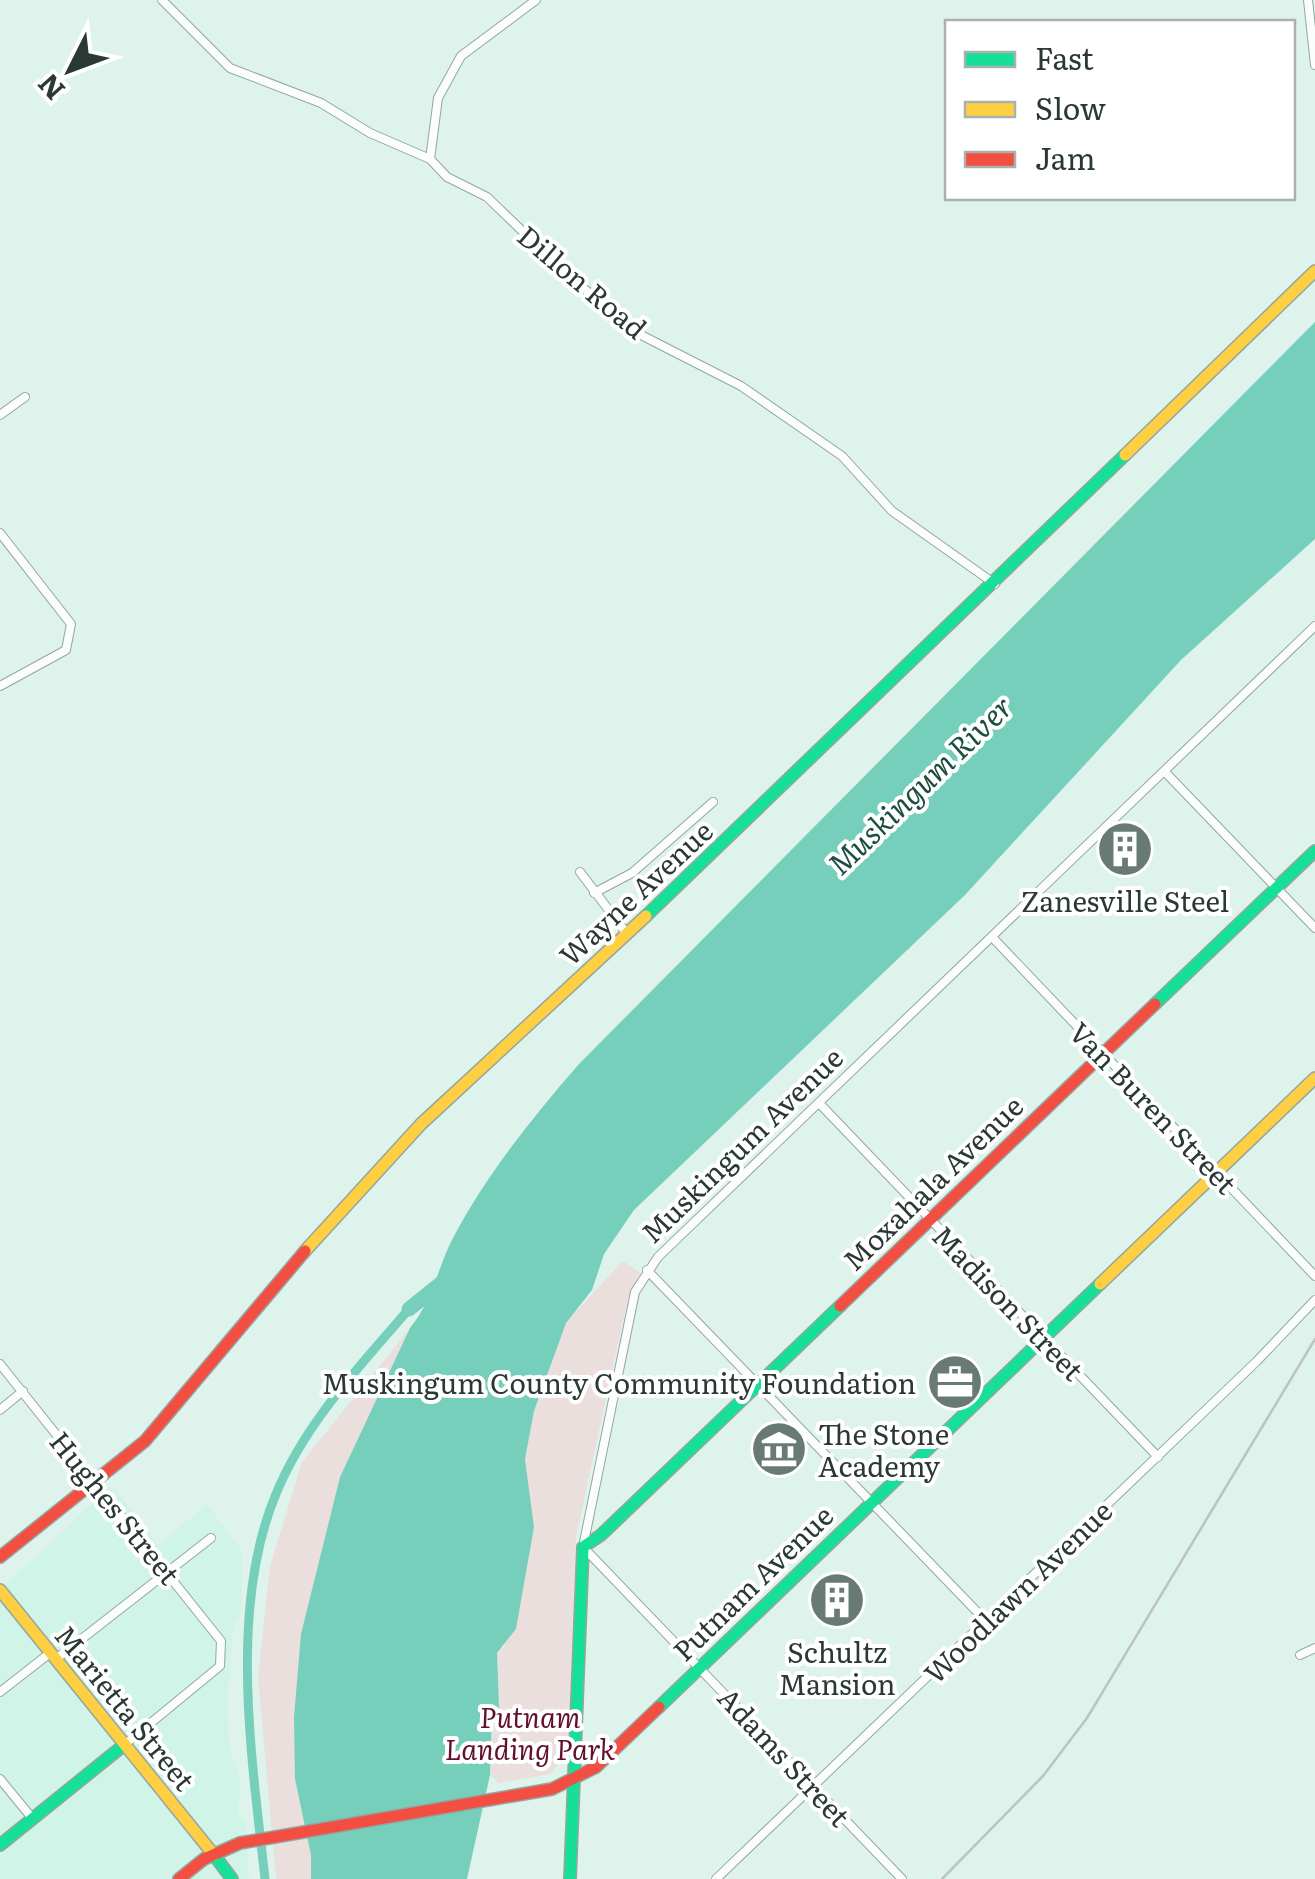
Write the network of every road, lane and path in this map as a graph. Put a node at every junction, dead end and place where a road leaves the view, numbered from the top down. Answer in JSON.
{"nodes":[{"id":1,"x":162,"y":0,"type":"edge"},
{"id":2,"x":536,"y":0,"type":"edge"},
{"id":3,"x":1308,"y":0,"type":"edge"},
{"id":4,"x":1315,"y":65,"type":"edge"},
{"id":5,"x":430,"y":159,"type":"junction"},
{"id":6,"x":1315,"y":272,"type":"edge"},
{"id":7,"x":25,"y":397,"type":"dead end"},
{"id":8,"x":0,"y":415,"type":"edge"},
{"id":9,"x":0,"y":533,"type":"edge"},
{"id":10,"x":995,"y":584,"type":"junction"},
{"id":11,"x":1315,"y":626,"type":"edge"},
{"id":12,"x":0,"y":686,"type":"edge"},
{"id":13,"x":1166,"y":773,"type":"junction"},
{"id":14,"x":713,"y":802,"type":"dead end"},
{"id":15,"x":1315,"y":851,"type":"edge"},
{"id":16,"x":580,"y":872,"type":"dead end"},
{"id":17,"x":1277,"y":888,"type":"junction"},
{"id":18,"x":594,"y":893,"type":"junction"},
{"id":19,"x":1315,"y":928,"type":"edge"},
{"id":20,"x":627,"y":934,"type":"junction"},
{"id":21,"x":992,"y":938,"type":"junction"},
{"id":22,"x":1103,"y":1053,"type":"junction"},
{"id":23,"x":1315,"y":1078,"type":"edge"},
{"id":24,"x":820,"y":1103,"type":"junction"},
{"id":25,"x":1216,"y":1172,"type":"junction"},
{"id":26,"x":929,"y":1218,"type":"junction"},
{"id":27,"x":647,"y":1270,"type":"junction"},
{"id":28,"x":1315,"y":1276,"type":"edge"},
{"id":29,"x":1315,"y":1300,"type":"edge"},
{"id":30,"x":1044,"y":1338,"type":"junction"},
{"id":31,"x":0,"y":1364,"type":"edge"},
{"id":32,"x":757,"y":1384,"type":"junction"},
{"id":33,"x":23,"y":1391,"type":"junction"},
{"id":34,"x":0,"y":1410,"type":"edge"},
{"id":35,"x":1158,"y":1457,"type":"junction"},
{"id":36,"x":95,"y":1480,"type":"junction"},
{"id":37,"x":872,"y":1503,"type":"junction"},
{"id":38,"x":211,"y":1538,"type":"dead end"},
{"id":39,"x":583,"y":1547,"type":"junction"},
{"id":40,"x":0,"y":1557,"type":"edge"},
{"id":41,"x":168,"y":1571,"type":"junction"},
{"id":42,"x":0,"y":1590,"type":"edge"},
{"id":43,"x":986,"y":1621,"type":"junction"},
{"id":44,"x":1315,"y":1648,"type":"edge"},
{"id":45,"x":1300,"y":1655,"type":"dead end"},
{"id":46,"x":53,"y":1656,"type":"junction"},
{"id":47,"x":701,"y":1666,"type":"junction"},
{"id":48,"x":0,"y":1692,"type":"edge"},
{"id":49,"x":124,"y":1745,"type":"junction"},
{"id":50,"x":0,"y":1779,"type":"edge"},
{"id":51,"x":574,"y":1780,"type":"junction"},
{"id":52,"x":814,"y":1785,"type":"junction"},
{"id":53,"x":32,"y":1819,"type":"junction"},
{"id":54,"x":0,"y":1845,"type":"edge"},
{"id":55,"x":214,"y":1854,"type":"junction"},
{"id":56,"x":179,"y":1879,"type":"edge"},
{"id":57,"x":232,"y":1879,"type":"edge"},
{"id":58,"x":571,"y":1879,"type":"edge"},
{"id":59,"x":716,"y":1879,"type":"edge"},
{"id":60,"x":902,"y":1879,"type":"edge"}],
"edges":[{"from":1,"to":5,"type":"street","name":"Dillon Road"},
{"from":2,"to":5,"type":"street"},
{"from":3,"to":4,"type":"street"},
{"from":5,"to":10,"type":"street","name":"Dillon Road"},
{"from":6,"to":10,"type":"main road","name":"Wayne Avenue"},
{"from":7,"to":8,"type":"street"},
{"from":9,"to":12,"type":"street"},
{"from":10,"to":20,"type":"main road","name":"Wayne Avenue"},
{"from":11,"to":13,"type":"street","name":"Muskingum Avenue"},
{"from":13,"to":17,"type":"street"},
{"from":13,"to":21,"type":"street","name":"Muskingum Avenue"},
{"from":14,"to":18,"type":"street"},
{"from":15,"to":17,"type":"main road","name":"Moxahala Avenue"},
{"from":16,"to":18,"type":"street"},
{"from":17,"to":19,"type":"street"},
{"from":17,"to":22,"type":"main road","name":"Moxahala Avenue"},
{"from":18,"to":20,"type":"street"},
{"from":20,"to":36,"type":"main road","name":"Wayne Avenue"},
{"from":21,"to":22,"type":"street","name":"Van Buren Street"},
{"from":21,"to":24,"type":"street","name":"Muskingum Avenue"},
{"from":22,"to":25,"type":"street","name":"Van Buren Street"},
{"from":22,"to":26,"type":"main road","name":"Moxahala Avenue"},
{"from":23,"to":25,"type":"main road","name":"Putnam Avenue"},
{"from":24,"to":26,"type":"street","name":"Madison Street"},
{"from":24,"to":27,"type":"street","name":"Muskingum Avenue"},
{"from":25,"to":28,"type":"street","name":"Van Buren Street"},
{"from":25,"to":30,"type":"main road","name":"Putnam Avenue"},
{"from":26,"to":30,"type":"street","name":"Madison Street"},
{"from":26,"to":32,"type":"main road","name":"Moxahala Avenue"},
{"from":27,"to":32,"type":"street"},
{"from":27,"to":39,"type":"street","name":"Muskingum Avenue"},
{"from":29,"to":35,"type":"street","name":"Woodlawn Avenue"},
{"from":30,"to":35,"type":"street","name":"Madison Street"},
{"from":30,"to":37,"type":"main road","name":"Putnam Avenue"},
{"from":31,"to":33,"type":"street","name":"Hughes Street"},
{"from":32,"to":37,"type":"street"},
{"from":32,"to":39,"type":"main road","name":"Moxahala Avenue"},
{"from":33,"to":34,"type":"street"},
{"from":33,"to":36,"type":"street","name":"Hughes Street"},
{"from":35,"to":43,"type":"street","name":"Woodlawn Avenue"},
{"from":36,"to":40,"type":"main road","name":"Wayne Avenue"},
{"from":36,"to":41,"type":"street","name":"Hughes Street"},
{"from":37,"to":43,"type":"street"},
{"from":37,"to":47,"type":"main road","name":"Putnam Avenue"},
{"from":38,"to":41,"type":"street"},
{"from":39,"to":47,"type":"street","name":"Adams Street"},
{"from":39,"to":51,"type":"main road","name":"Muskingum Avenue"},
{"from":41,"to":46,"type":"street"},
{"from":41,"to":49,"type":"street","name":"Hughes Street"},
{"from":42,"to":46,"type":"main road","name":"Marietta Street"},
{"from":43,"to":52,"type":"street","name":"Woodlawn Avenue"},
{"from":44,"to":45,"type":"street"},
{"from":46,"to":48,"type":"street"},
{"from":46,"to":49,"type":"main road","name":"Marietta Street"},
{"from":47,"to":51,"type":"main road","name":"Putnam Avenue"},
{"from":47,"to":52,"type":"street","name":"Adams Street"},
{"from":49,"to":53,"type":"main road"},
{"from":49,"to":55,"type":"main road","name":"Marietta Street"},
{"from":50,"to":53,"type":"street"},
{"from":51,"to":55,"type":"main road","name":"Putnam Avenue"},
{"from":51,"to":58,"type":"main road","name":"Muskingum Avenue"},
{"from":52,"to":59,"type":"street","name":"Woodlawn Avenue"},
{"from":52,"to":60,"type":"street","name":"Adams Street"},
{"from":53,"to":54,"type":"main road"},
{"from":55,"to":56,"type":"main road","name":"Putnam Avenue"},
{"from":55,"to":57,"type":"main road","name":"Marietta Street"}]}
